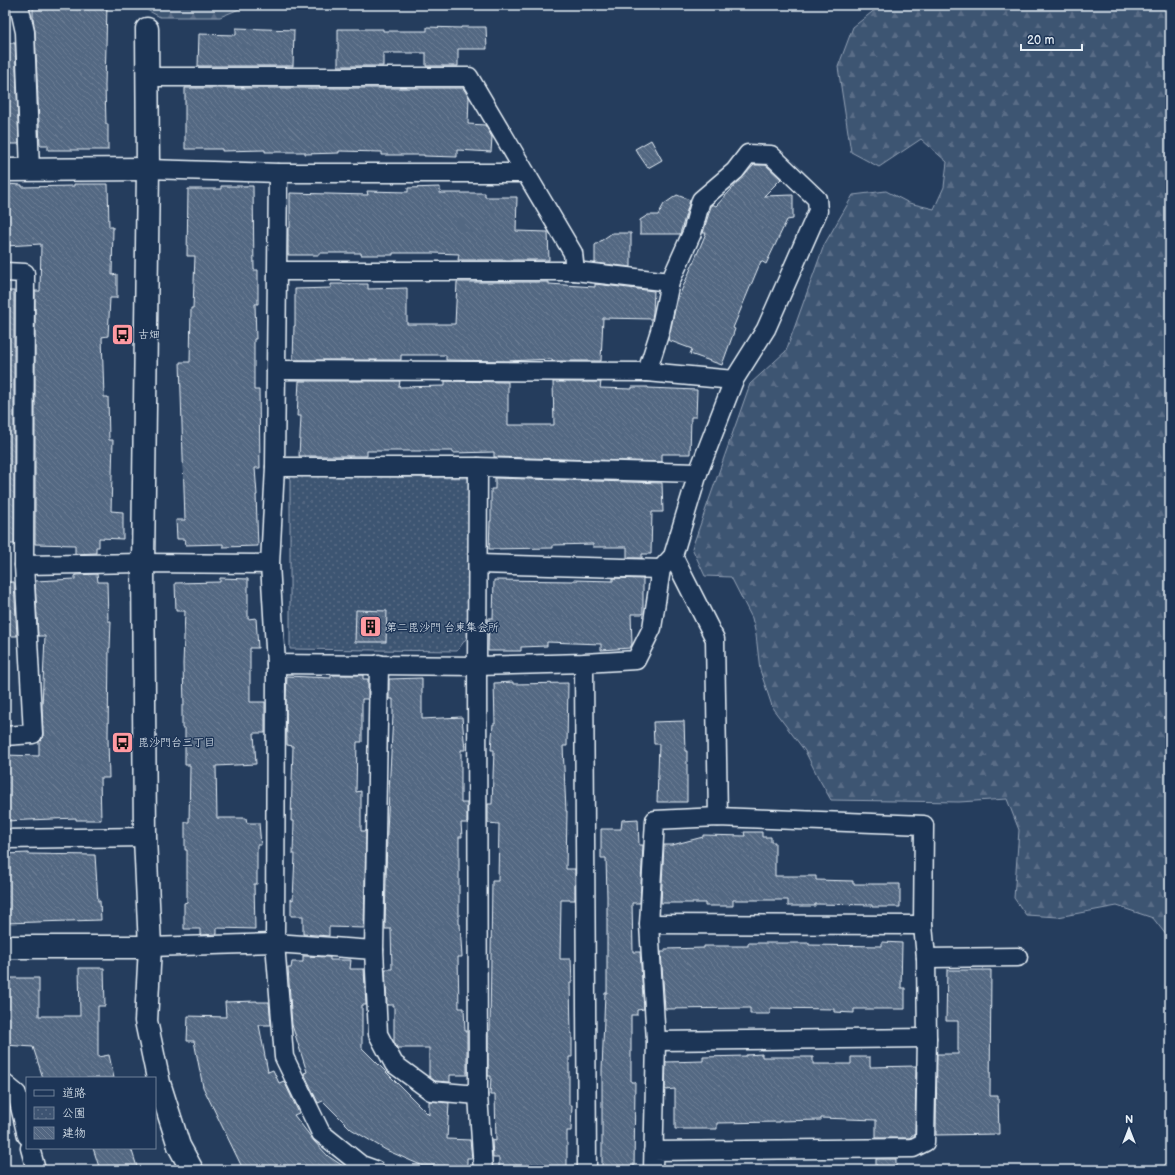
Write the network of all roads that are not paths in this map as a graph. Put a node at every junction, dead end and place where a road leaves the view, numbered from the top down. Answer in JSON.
{"nodes":[{"id":1,"x":19,"y":5,"type":"edge"},
{"id":2,"x":147,"y":29,"type":"dead end"},
{"id":3,"x":148,"y":77,"type":"junction"},
{"id":4,"x":148,"y":169,"type":"junction"},
{"id":5,"x":5,"y":170,"type":"edge"},
{"id":6,"x":30,"y":171,"type":"junction"},
{"id":7,"x":525,"y":173,"type":"junction"},
{"id":8,"x":278,"y":174,"type":"junction"},
{"id":9,"x":278,"y":271,"type":"junction"},
{"id":10,"x":575,"y":271,"type":"junction"},
{"id":11,"x":5,"y":272,"type":"edge"},
{"id":12,"x":670,"y":282,"type":"junction"},
{"id":13,"x":276,"y":370,"type":"junction"},
{"id":14,"x":647,"y":372,"type":"junction"},
{"id":15,"x":734,"y":380,"type":"junction"},
{"id":16,"x":275,"y":467,"type":"junction"},
{"id":17,"x":478,"y":467,"type":"junction"},
{"id":18,"x":698,"y":473,"type":"junction"},
{"id":19,"x":667,"y":562,"type":"junction"},
{"id":20,"x":143,"y":563,"type":"junction"},
{"id":21,"x":270,"y":564,"type":"junction"},
{"id":22,"x":478,"y":564,"type":"junction"},
{"id":23,"x":24,"y":565,"type":"junction"},
{"id":24,"x":584,"y":663,"type":"junction"},
{"id":25,"x":276,"y":664,"type":"junction"},
{"id":26,"x":379,"y":664,"type":"junction"},
{"id":27,"x":477,"y":666,"type":"junction"},
{"id":28,"x":5,"y":736,"type":"edge"},
{"id":29,"x":718,"y":816,"type":"junction"},
{"id":30,"x":145,"y":837,"type":"junction"},
{"id":31,"x":5,"y":839,"type":"edge"},
{"id":32,"x":649,"y":924,"type":"junction"},
{"id":33,"x":923,"y":925,"type":"junction"},
{"id":34,"x":275,"y":943,"type":"junction"},
{"id":35,"x":5,"y":947,"type":"edge"},
{"id":36,"x":150,"y":947,"type":"junction"},
{"id":37,"x":374,"y":950,"type":"junction"},
{"id":38,"x":1018,"y":957,"type":"dead end"},
{"id":39,"x":926,"y":958,"type":"junction"},
{"id":40,"x":927,"y":1038,"type":"junction"},
{"id":41,"x":656,"y":1041,"type":"junction"},
{"id":42,"x":5,"y":1084,"type":"edge"},
{"id":43,"x":478,"y":1095,"type":"junction"},
{"id":44,"x":26,"y":1132,"type":"edge"},
{"id":45,"x":30,"y":1149,"type":"edge"},
{"id":46,"x":653,"y":1151,"type":"junction"},
{"id":47,"x":36,"y":1170,"type":"edge"},
{"id":48,"x":192,"y":1170,"type":"edge"},
{"id":49,"x":375,"y":1170,"type":"edge"},
{"id":50,"x":483,"y":1170,"type":"edge"},
{"id":51,"x":588,"y":1170,"type":"edge"},
{"id":52,"x":653,"y":1170,"type":"edge"}],
"edges":[{"from":1,"to":6,"type":"street"},
{"from":2,"to":3,"type":"street"},
{"from":3,"to":4,"type":"street"},
{"from":3,"to":7,"type":"street"},
{"from":4,"to":6,"type":"street"},
{"from":4,"to":8,"type":"street"},
{"from":4,"to":20,"type":"street"},
{"from":5,"to":6,"type":"street"},
{"from":7,"to":8,"type":"street"},
{"from":7,"to":10,"type":"street"},
{"from":8,"to":9,"type":"street"},
{"from":9,"to":10,"type":"street"},
{"from":9,"to":13,"type":"street"},
{"from":10,"to":12,"type":"street"},
{"from":11,"to":23,"type":"street"},
{"from":12,"to":14,"type":"street"},
{"from":12,"to":15,"type":"street"},
{"from":13,"to":14,"type":"street"},
{"from":13,"to":16,"type":"street"},
{"from":14,"to":15,"type":"street"},
{"from":15,"to":18,"type":"street"},
{"from":16,"to":17,"type":"street"},
{"from":16,"to":21,"type":"street"},
{"from":17,"to":18,"type":"street"},
{"from":17,"to":22,"type":"street"},
{"from":18,"to":19,"type":"street"},
{"from":19,"to":22,"type":"street"},
{"from":19,"to":24,"type":"street"},
{"from":19,"to":29,"type":"street"},
{"from":20,"to":21,"type":"street"},
{"from":20,"to":23,"type":"street"},
{"from":20,"to":30,"type":"street"},
{"from":21,"to":25,"type":"street"},
{"from":22,"to":27,"type":"street"},
{"from":23,"to":28,"type":"street"},
{"from":24,"to":27,"type":"street"},
{"from":24,"to":51,"type":"street"},
{"from":25,"to":26,"type":"street"},
{"from":25,"to":34,"type":"street"},
{"from":26,"to":27,"type":"street"},
{"from":26,"to":37,"type":"street"},
{"from":27,"to":43,"type":"street"},
{"from":29,"to":32,"type":"street"},
{"from":29,"to":33,"type":"street"},
{"from":30,"to":31,"type":"street"},
{"from":30,"to":36,"type":"street"},
{"from":32,"to":33,"type":"street"},
{"from":32,"to":41,"type":"street"},
{"from":33,"to":39,"type":"street"},
{"from":34,"to":36,"type":"street"},
{"from":34,"to":37,"type":"street"},
{"from":34,"to":49,"type":"street"},
{"from":35,"to":36,"type":"street"},
{"from":36,"to":48,"type":"street"},
{"from":37,"to":43,"type":"street"},
{"from":38,"to":39,"type":"street"},
{"from":39,"to":40,"type":"street"},
{"from":40,"to":41,"type":"street"},
{"from":40,"to":46,"type":"street"},
{"from":41,"to":46,"type":"street"},
{"from":42,"to":44,"type":"street"},
{"from":43,"to":50,"type":"street"},
{"from":45,"to":47,"type":"street"},
{"from":46,"to":52,"type":"street"}]}
